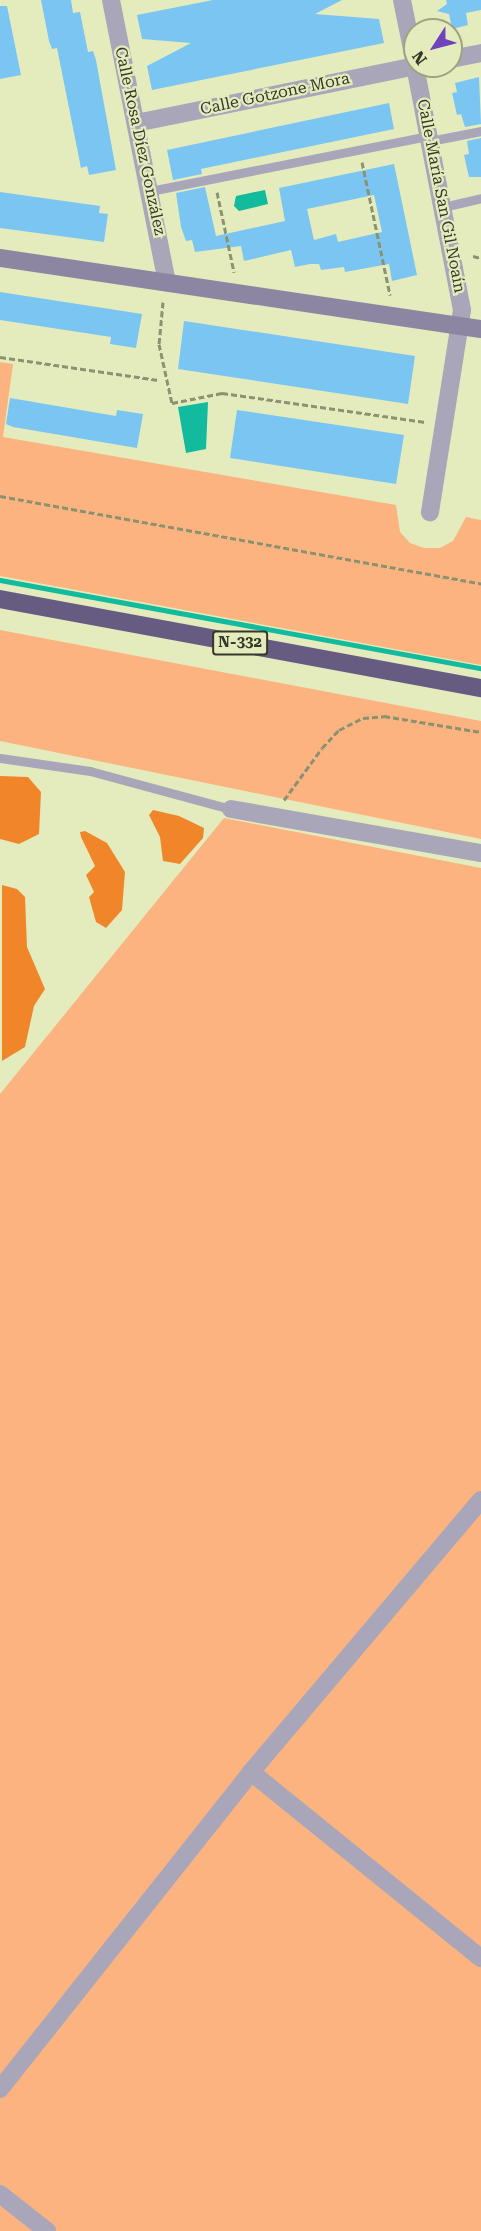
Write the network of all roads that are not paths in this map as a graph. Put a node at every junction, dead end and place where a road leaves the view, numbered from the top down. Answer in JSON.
{"nodes":[{"id":1,"x":111,"y":0,"type":"edge"},
{"id":2,"x":402,"y":0,"type":"edge"},
{"id":3,"x":406,"y":18,"type":"edge"},
{"id":4,"x":481,"y":53,"type":"edge"},
{"id":5,"x":463,"y":57,"type":"edge"},
{"id":6,"x":403,"y":67,"type":"edge"},
{"id":7,"x":418,"y":78,"type":"edge"},
{"id":8,"x":136,"y":123,"type":"junction"},
{"id":9,"x":481,"y":131,"type":"edge"},
{"id":10,"x":430,"y":138,"type":"junction"},
{"id":11,"x":150,"y":191,"type":"junction"},
{"id":12,"x":481,"y":198,"type":"edge"},
{"id":13,"x":468,"y":202,"type":"junction"},
{"id":14,"x":481,"y":204,"type":"edge"},
{"id":15,"x":443,"y":207,"type":"junction"},
{"id":16,"x":0,"y":258,"type":"edge"},
{"id":17,"x":167,"y":283,"type":"junction"},
{"id":18,"x":460,"y":325,"type":"junction"},
{"id":19,"x":481,"y":329,"type":"edge"},
{"id":20,"x":430,"y":512,"type":"dead end"},
{"id":21,"x":0,"y":599,"type":"edge"},
{"id":22,"x":481,"y":688,"type":"edge"},
{"id":23,"x":0,"y":758,"type":"edge"},
{"id":24,"x":231,"y":809,"type":"joint"},
{"id":25,"x":481,"y":853,"type":"edge"},
{"id":26,"x":481,"y":1500,"type":"edge"},
{"id":27,"x":251,"y":1772,"type":"junction"},
{"id":28,"x":481,"y":1958,"type":"edge"},
{"id":29,"x":0,"y":2089,"type":"edge"},
{"id":30,"x":0,"y":2194,"type":"edge"},
{"id":31,"x":47,"y":2231,"type":"edge"}],
"edges":[{"from":1,"to":8,"type":"street","name":"Calle Rosa Díez González"},
{"from":2,"to":3,"type":"street","name":"Calle María San Gil Noaín"},
{"from":4,"to":5,"type":"street"},
{"from":6,"to":8,"type":"street","name":"Calle Gotzone Mora"},
{"from":7,"to":10,"type":"street","name":"Calle María San Gil Noaín"},
{"from":8,"to":11,"type":"street","name":"Calle Rosa Díez González"},
{"from":9,"to":10,"type":"lane"},
{"from":10,"to":11,"type":"lane"},
{"from":10,"to":15,"type":"street","name":"Calle María San Gil Noaín"},
{"from":11,"to":17,"type":"street","name":"Calle Rosa Díez González"},
{"from":12,"to":13,"type":"lane"},
{"from":13,"to":14,"type":"lane"},
{"from":13,"to":15,"type":"lane"},
{"from":15,"to":18,"type":"street","name":"Calle María San Gil Noaín"},
{"from":16,"to":17,"type":"street"},
{"from":17,"to":18,"type":"street"},
{"from":18,"to":19,"type":"street"},
{"from":18,"to":20,"type":"street","name":"Calle María San Gil Noaín"},
{"from":21,"to":22,"type":"highway","number":"N-332"},
{"from":23,"to":24,"type":"lane"},
{"from":24,"to":25,"type":"street"},
{"from":26,"to":27,"type":"street"},
{"from":27,"to":28,"type":"street"},
{"from":27,"to":29,"type":"street"},
{"from":30,"to":31,"type":"street"}]}
